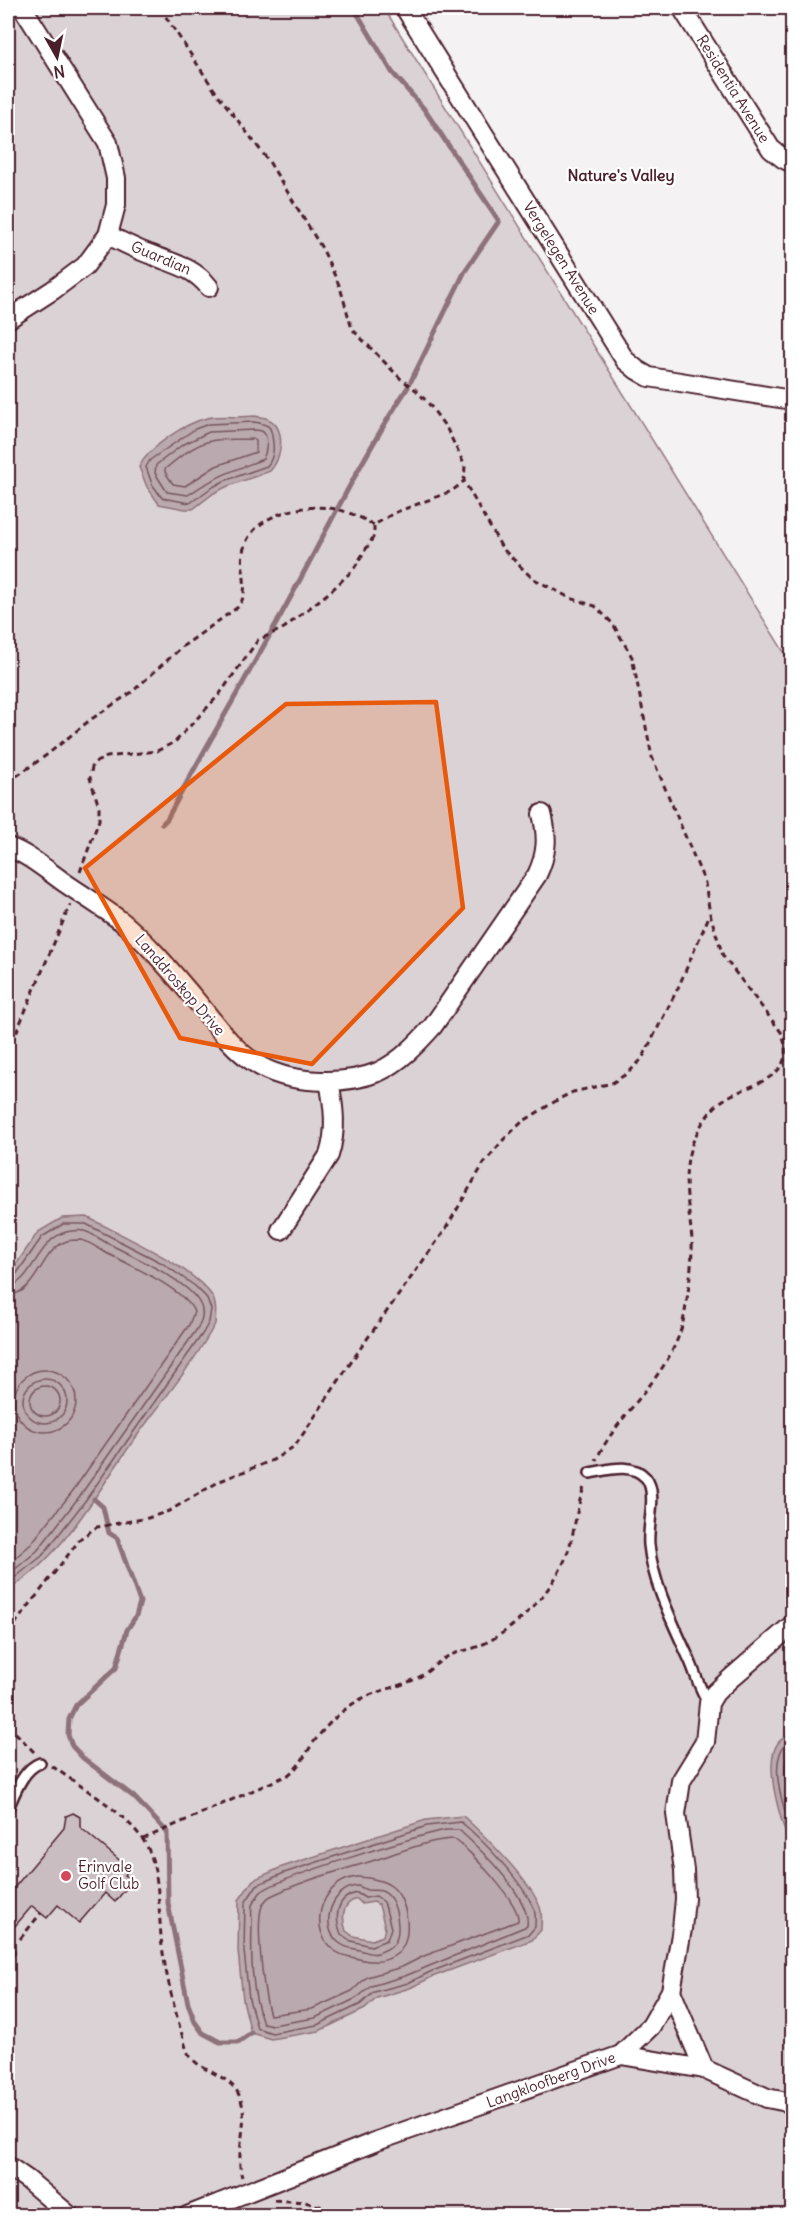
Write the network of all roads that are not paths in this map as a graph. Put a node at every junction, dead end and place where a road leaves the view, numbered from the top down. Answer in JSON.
{"nodes":[{"id":1,"x":23,"y":8,"type":"edge"},
{"id":2,"x":405,"y":8,"type":"edge"},
{"id":3,"x":682,"y":8,"type":"edge"},
{"id":4,"x":792,"y":163,"type":"edge"},
{"id":5,"x":108,"y":235,"type":"junction"},
{"id":6,"x":209,"y":287,"type":"dead end"},
{"id":7,"x":8,"y":319,"type":"edge"},
{"id":8,"x":792,"y":400,"type":"edge"},
{"id":9,"x":542,"y":814,"type":"dead end"},
{"id":10,"x":8,"y":848,"type":"edge"},
{"id":11,"x":329,"y":1081,"type":"junction"},
{"id":12,"x":281,"y":1230,"type":"dead end"},
{"id":13,"x":590,"y":1473,"type":"road end"},
{"id":14,"x":792,"y":1625,"type":"edge"},
{"id":15,"x":708,"y":1703,"type":"junction"},
{"id":16,"x":40,"y":1763,"type":"road end"},
{"id":17,"x":8,"y":1808,"type":"edge"},
{"id":18,"x":671,"y":1991,"type":"junction"},
{"id":19,"x":621,"y":2055,"type":"junction"},
{"id":20,"x":704,"y":2069,"type":"junction"},
{"id":21,"x":792,"y":2103,"type":"edge"},
{"id":22,"x":8,"y":2166,"type":"edge"},
{"id":23,"x":70,"y":2216,"type":"edge"},
{"id":24,"x":187,"y":2216,"type":"edge"}],
"edges":[{"from":1,"to":5,"type":"street"},
{"from":2,"to":8,"type":"street","name":"Vergelegen Avenue"},
{"from":3,"to":4,"type":"street","name":"Residentia Avenue"},
{"from":5,"to":6,"type":"street","name":"Guardian"},
{"from":5,"to":7,"type":"street"},
{"from":9,"to":11,"type":"street","name":"Landdroskop Drive"},
{"from":10,"to":11,"type":"street","name":"Landdroskop Drive"},
{"from":11,"to":12,"type":"street"},
{"from":13,"to":15,"type":"lane"},
{"from":14,"to":15,"type":"street"},
{"from":15,"to":18,"type":"street","name":"Langkloofberg Drive"},
{"from":16,"to":17,"type":"lane"},
{"from":18,"to":19,"type":"street","name":"Langkloofberg Drive"},
{"from":18,"to":20,"type":"street"},
{"from":19,"to":20,"type":"street"},
{"from":19,"to":24,"type":"street","name":"Langkloofberg Drive"},
{"from":20,"to":21,"type":"street"},
{"from":22,"to":23,"type":"street"}]}
